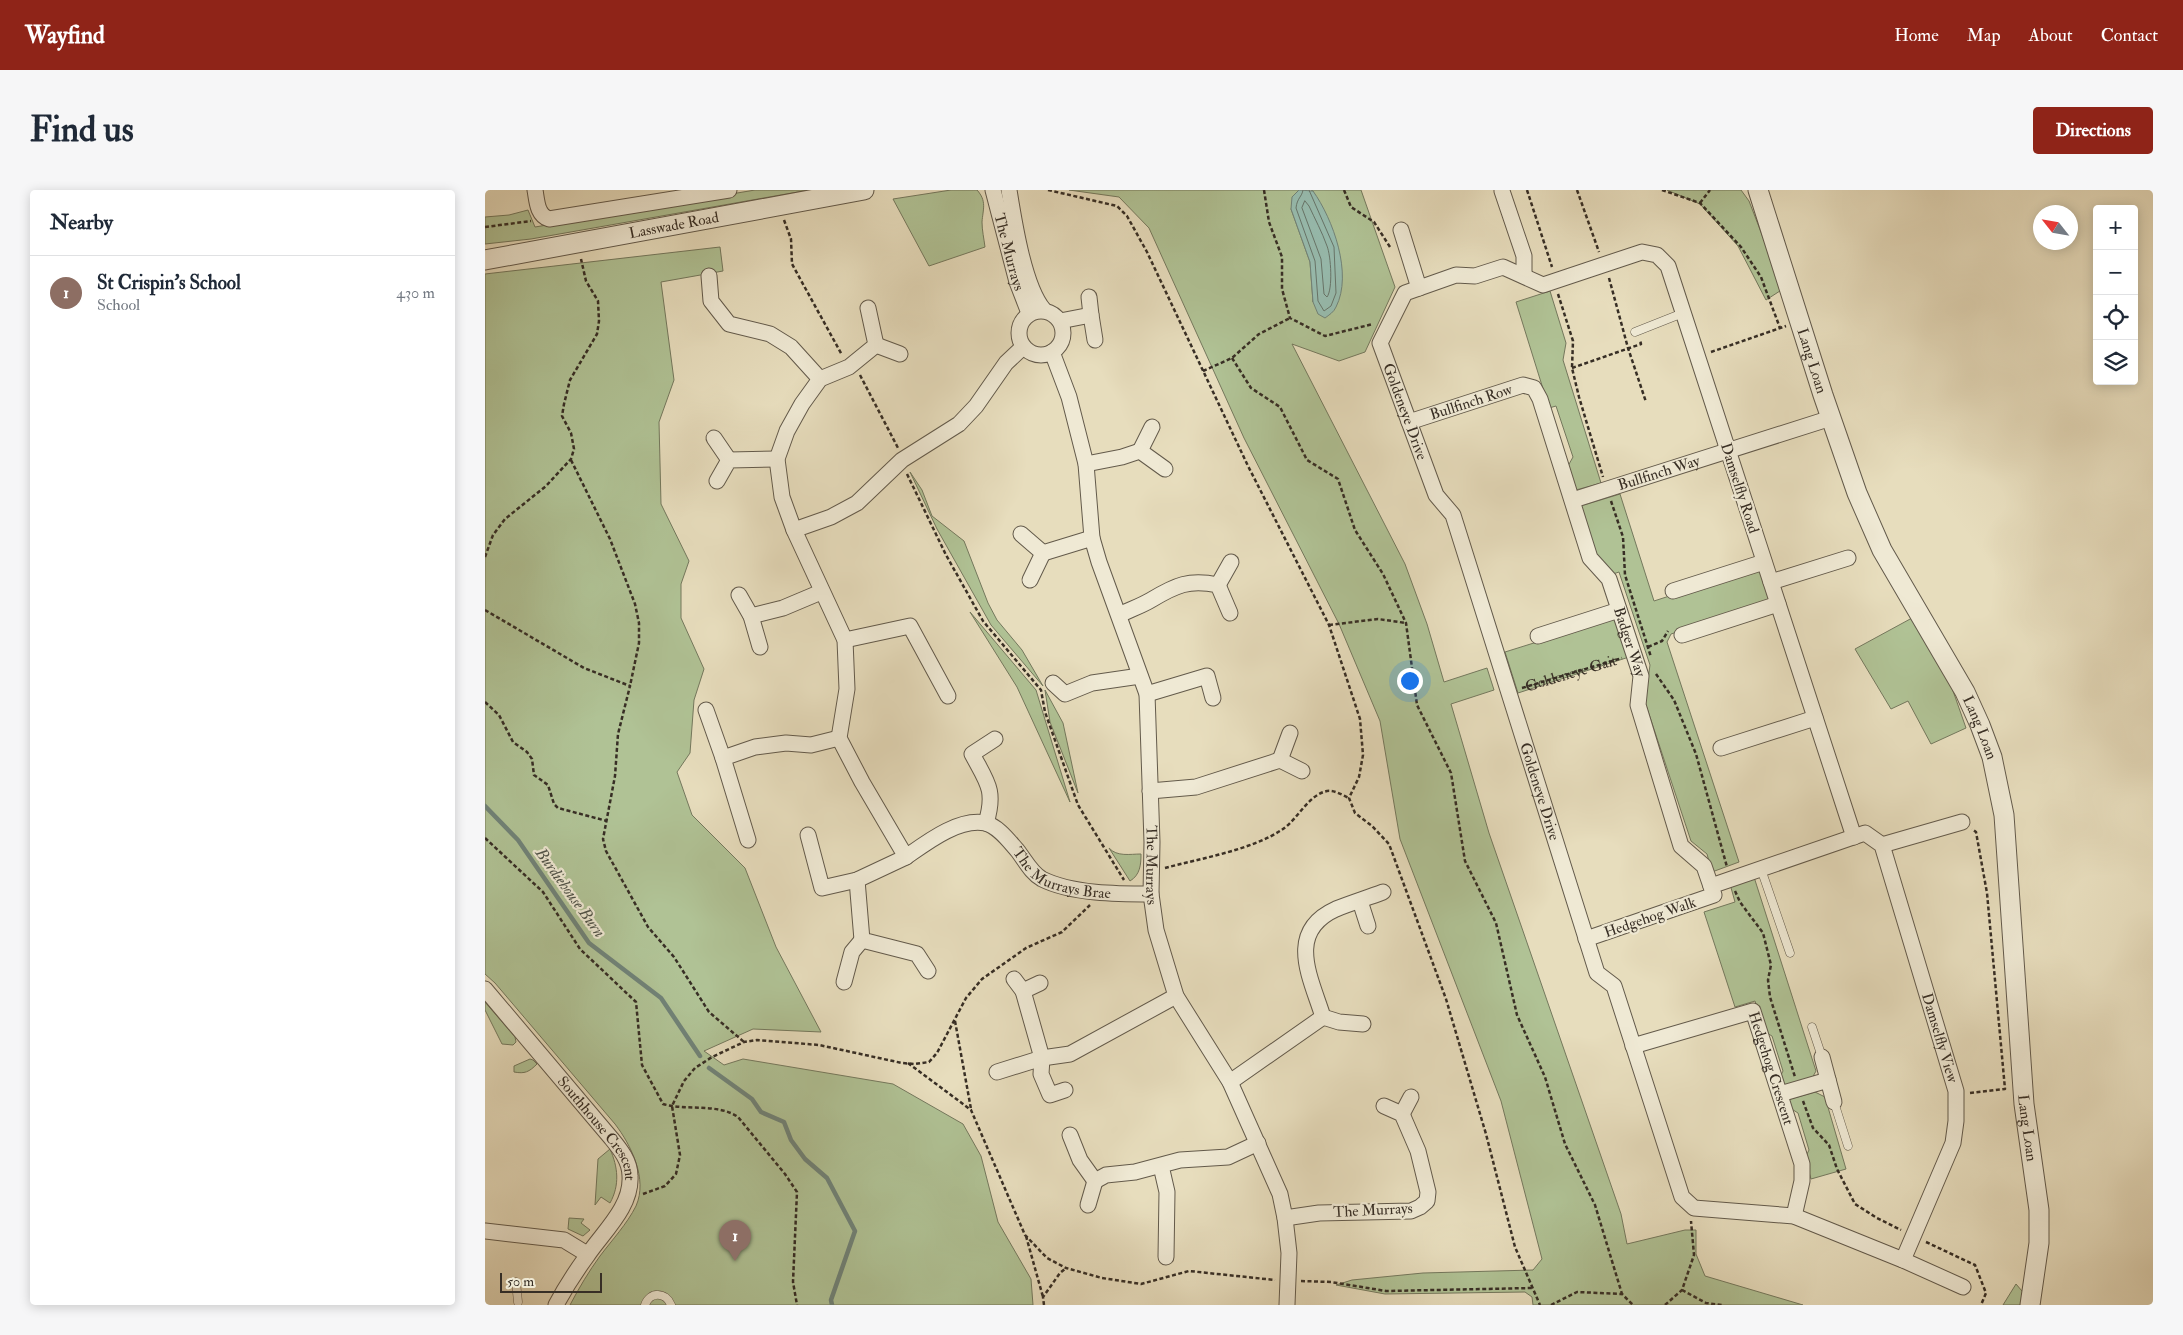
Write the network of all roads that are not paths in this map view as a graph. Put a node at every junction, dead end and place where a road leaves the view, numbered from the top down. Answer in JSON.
{"nodes":[{"id":1,"x":535,"y":190,"type":"edge"},
{"id":2,"x":729,"y":190,"type":"edge"},
{"id":3,"x":864,"y":190,"type":"edge"},
{"id":4,"x":993,"y":190,"type":"edge"},
{"id":5,"x":1009,"y":190,"type":"edge"},
{"id":6,"x":1758,"y":190,"type":"edge"},
{"id":7,"x":1502,"y":191,"type":"edge"},
{"id":8,"x":1401,"y":230,"type":"dead end"},
{"id":9,"x":485,"y":260,"type":"edge"},
{"id":10,"x":709,"y":276,"type":"dead end"},
{"id":11,"x":1524,"y":276,"type":"junction"},
{"id":12,"x":1550,"y":283,"type":"joint"},
{"id":13,"x":1419,"y":288,"type":"junction"},
{"id":14,"x":1089,"y":297,"type":"dead end"},
{"id":15,"x":868,"y":308,"type":"dead end"},
{"id":16,"x":1036,"y":312,"type":"junction"},
{"id":17,"x":1683,"y":313,"type":"junction"},
{"id":18,"x":1091,"y":315,"type":"junction"},
{"id":19,"x":1060,"y":321,"type":"junction"},
{"id":20,"x":1637,"y":331,"type":"road end"},
{"id":21,"x":1095,"y":340,"type":"dead end"},
{"id":22,"x":876,"y":345,"type":"junction"},
{"id":23,"x":1023,"y":347,"type":"junction"},
{"id":24,"x":1052,"y":352,"type":"junction"},
{"id":25,"x":900,"y":354,"type":"dead end"},
{"id":26,"x":820,"y":379,"type":"junction"},
{"id":27,"x":1534,"y":388,"type":"joint"},
{"id":28,"x":1831,"y":418,"type":"junction"},
{"id":29,"x":1409,"y":422,"type":"junction"},
{"id":30,"x":1152,"y":428,"type":"dead end"},
{"id":31,"x":714,"y":438,"type":"dead end"},
{"id":32,"x":1140,"y":450,"type":"junction"},
{"id":33,"x":1728,"y":450,"type":"junction"},
{"id":34,"x":777,"y":459,"type":"junction"},
{"id":35,"x":729,"y":460,"type":"junction"},
{"id":36,"x":1086,"y":464,"type":"junction"},
{"id":37,"x":1165,"y":470,"type":"dead end"},
{"id":38,"x":717,"y":482,"type":"dead end"},
{"id":39,"x":1573,"y":500,"type":"junction"},
{"id":40,"x":794,"y":530,"type":"junction"},
{"id":41,"x":1021,"y":534,"type":"dead end"},
{"id":42,"x":1092,"y":538,"type":"junction"},
{"id":43,"x":1043,"y":553,"type":"junction"},
{"id":44,"x":1847,"y":558,"type":"dead end"},
{"id":45,"x":1231,"y":562,"type":"dead end"},
{"id":46,"x":1765,"y":562,"type":"junction"},
{"id":47,"x":1030,"y":580,"type":"dead end"},
{"id":48,"x":1771,"y":582,"type":"junction"},
{"id":49,"x":1218,"y":585,"type":"junction"},
{"id":50,"x":1673,"y":591,"type":"dead end"},
{"id":51,"x":821,"y":592,"type":"junction"},
{"id":52,"x":739,"y":595,"type":"dead end"},
{"id":53,"x":1778,"y":604,"type":"junction"},
{"id":54,"x":1619,"y":610,"type":"junction"},
{"id":55,"x":1230,"y":613,"type":"dead end"},
{"id":56,"x":1119,"y":615,"type":"junction"},
{"id":57,"x":751,"y":616,"type":"junction"},
{"id":58,"x":1682,"y":635,"type":"dead end"},
{"id":59,"x":1538,"y":636,"type":"dead end"},
{"id":60,"x":845,"y":640,"type":"junction"},
{"id":61,"x":760,"y":646,"type":"dead end"},
{"id":62,"x":1141,"y":676,"type":"junction"},
{"id":63,"x":1053,"y":683,"type":"dead end"},
{"id":64,"x":1147,"y":694,"type":"junction"},
{"id":65,"x":948,"y":696,"type":"dead end"},
{"id":66,"x":1213,"y":698,"type":"dead end"},
{"id":67,"x":706,"y":710,"type":"dead end"},
{"id":68,"x":1815,"y":718,"type":"junction"},
{"id":69,"x":1290,"y":733,"type":"dead end"},
{"id":70,"x":839,"y":738,"type":"junction"},
{"id":71,"x":995,"y":738,"type":"dead end"},
{"id":72,"x":1721,"y":748,"type":"dead end"},
{"id":73,"x":723,"y":758,"type":"junction"},
{"id":74,"x":1280,"y":760,"type":"junction"},
{"id":75,"x":1302,"y":771,"type":"dead end"},
{"id":76,"x":1150,"y":791,"type":"junction"},
{"id":77,"x":1962,"y":822,"type":"road end"},
{"id":78,"x":986,"y":823,"type":"junction"},
{"id":79,"x":808,"y":835,"type":"dead end"},
{"id":80,"x":1854,"y":837,"type":"junction"},
{"id":81,"x":748,"y":840,"type":"dead end"},
{"id":82,"x":1881,"y":845,"type":"junction"},
{"id":83,"x":905,"y":857,"type":"junction"},
{"id":84,"x":1761,"y":869,"type":"junction"},
{"id":85,"x":857,"y":880,"type":"junction"},
{"id":86,"x":1712,"y":890,"type":"junction"},
{"id":87,"x":1383,"y":892,"type":"dead end"},
{"id":88,"x":1151,"y":894,"type":"junction"},
{"id":89,"x":1359,"y":901,"type":"junction"},
{"id":90,"x":1368,"y":926,"type":"dead end"},
{"id":91,"x":1586,"y":938,"type":"junction"},
{"id":92,"x":862,"y":940,"type":"junction"},
{"id":93,"x":1790,"y":953,"type":"dead end"},
{"id":94,"x":928,"y":971,"type":"dead end"},
{"id":95,"x":844,"y":982,"type":"dead end"},
{"id":96,"x":1040,"y":983,"type":"dead end"},
{"id":97,"x":485,"y":989,"type":"edge"},
{"id":98,"x":1176,"y":996,"type":"junction"},
{"id":99,"x":1323,"y":1017,"type":"junction"},
{"id":100,"x":1363,"y":1024,"type":"dead end"},
{"id":101,"x":1812,"y":1028,"type":"dead end"},
{"id":102,"x":1633,"y":1046,"type":"junction"},
{"id":103,"x":1821,"y":1057,"type":"joint"},
{"id":104,"x":1041,"y":1058,"type":"junction"},
{"id":105,"x":997,"y":1072,"type":"dead end"},
{"id":106,"x":1828,"y":1080,"type":"junction"},
{"id":107,"x":1230,"y":1082,"type":"junction"},
{"id":108,"x":1065,"y":1090,"type":"dead end"},
{"id":109,"x":1780,"y":1094,"type":"junction"},
{"id":110,"x":1411,"y":1096,"type":"dead end"},
{"id":111,"x":1834,"y":1102,"type":"joint"},
{"id":112,"x":1384,"y":1106,"type":"dead end"},
{"id":113,"x":1402,"y":1114,"type":"junction"},
{"id":114,"x":1069,"y":1135,"type":"dead end"},
{"id":115,"x":1259,"y":1143,"type":"junction"},
{"id":116,"x":1848,"y":1146,"type":"dead end"},
{"id":117,"x":1161,"y":1166,"type":"junction"},
{"id":118,"x":1095,"y":1181,"type":"junction"},
{"id":119,"x":1088,"y":1205,"type":"dead end"},
{"id":120,"x":1794,"y":1216,"type":"junction"},
{"id":121,"x":1285,"y":1218,"type":"junction"},
{"id":122,"x":485,"y":1232,"type":"edge"},
{"id":123,"x":587,"y":1254,"type":"junction"},
{"id":124,"x":1166,"y":1257,"type":"dead end"},
{"id":125,"x":1903,"y":1260,"type":"junction"},
{"id":126,"x":516,"y":1282,"type":"dead end"},
{"id":127,"x":1963,"y":1287,"type":"dead end"},
{"id":128,"x":519,"y":1304,"type":"edge"},
{"id":129,"x":557,"y":1305,"type":"edge"},
{"id":130,"x":645,"y":1305,"type":"edge"},
{"id":131,"x":671,"y":1305,"type":"edge"},
{"id":132,"x":1287,"y":1305,"type":"edge"},
{"id":133,"x":2029,"y":1305,"type":"edge"}],
"edges":[{"from":1,"to":2,"type":"street","name":"Lasswade Road"},
{"from":3,"to":9,"type":"street","name":"Lasswade Road"},
{"from":4,"to":16,"type":"street","name":"The Murrays"},
{"from":5,"to":16,"type":"street","name":"The Murrays"},
{"from":6,"to":28,"type":"street","name":"Lang Loan"},
{"from":7,"to":11,"type":"street"},
{"from":8,"to":13,"type":"street"},
{"from":10,"to":26,"type":"street"},
{"from":11,"to":12,"type":"street","name":"Goldeneye Drive"},
{"from":11,"to":13,"type":"street","name":"Goldeneye Drive"},
{"from":12,"to":17,"type":"street","name":"Damselfly Road"},
{"from":13,"to":29,"type":"street","name":"Goldeneye Drive"},
{"from":14,"to":18,"type":"street"},
{"from":15,"to":22,"type":"street"},
{"from":16,"to":19,"type":"street","name":"The Murrays"},
{"from":16,"to":23,"type":"street"},
{"from":17,"to":20,"type":"lane"},
{"from":17,"to":33,"type":"street","name":"Damselfly Road"},
{"from":18,"to":19,"type":"street"},
{"from":18,"to":21,"type":"street"},
{"from":19,"to":24,"type":"street"},
{"from":22,"to":25,"type":"street"},
{"from":22,"to":26,"type":"street"},
{"from":23,"to":24,"type":"street"},
{"from":23,"to":40,"type":"street"},
{"from":24,"to":36,"type":"street","name":"The Murrays"},
{"from":26,"to":34,"type":"street"},
{"from":27,"to":29,"type":"street","name":"Bullfinch Row"},
{"from":27,"to":39,"type":"street","name":"Badger Way"},
{"from":28,"to":33,"type":"street","name":"Bullfinch Way"},
{"from":28,"to":133,"type":"street","name":"Lang Loan"},
{"from":29,"to":91,"type":"street","name":"Goldeneye Drive"},
{"from":30,"to":32,"type":"street"},
{"from":31,"to":35,"type":"street"},
{"from":32,"to":36,"type":"street"},
{"from":32,"to":37,"type":"street"},
{"from":33,"to":39,"type":"street","name":"Bullfinch Way"},
{"from":33,"to":46,"type":"street","name":"Damselfly Road"},
{"from":34,"to":35,"type":"street"},
{"from":34,"to":40,"type":"street"},
{"from":35,"to":38,"type":"street"},
{"from":36,"to":42,"type":"street","name":"The Murrays"},
{"from":39,"to":54,"type":"street","name":"Badger Way"},
{"from":40,"to":51,"type":"street"},
{"from":41,"to":43,"type":"street"},
{"from":42,"to":43,"type":"street"},
{"from":42,"to":56,"type":"street","name":"The Murrays"},
{"from":43,"to":47,"type":"street"},
{"from":44,"to":48,"type":"street"},
{"from":45,"to":49,"type":"street"},
{"from":46,"to":48,"type":"street","name":"Damselfly Road"},
{"from":46,"to":50,"type":"street"},
{"from":48,"to":53,"type":"street","name":"Damselfly Road"},
{"from":49,"to":55,"type":"street"},
{"from":49,"to":56,"type":"street"},
{"from":51,"to":57,"type":"street"},
{"from":51,"to":60,"type":"street"},
{"from":52,"to":57,"type":"street"},
{"from":53,"to":58,"type":"street"},
{"from":53,"to":68,"type":"street","name":"Damselfly Road"},
{"from":54,"to":59,"type":"street"},
{"from":54,"to":86,"type":"street","name":"Badger Way"},
{"from":56,"to":62,"type":"street","name":"The Murrays"},
{"from":57,"to":61,"type":"street"},
{"from":60,"to":65,"type":"street"},
{"from":60,"to":70,"type":"street"},
{"from":62,"to":63,"type":"street"},
{"from":62,"to":64,"type":"street","name":"The Murrays"},
{"from":64,"to":66,"type":"street"},
{"from":64,"to":76,"type":"street","name":"The Murrays"},
{"from":67,"to":73,"type":"street"},
{"from":68,"to":72,"type":"street"},
{"from":68,"to":80,"type":"street","name":"Damselfly Road"},
{"from":69,"to":74,"type":"street"},
{"from":70,"to":73,"type":"street"},
{"from":70,"to":83,"type":"street"},
{"from":71,"to":78,"type":"street"},
{"from":73,"to":81,"type":"street"},
{"from":74,"to":75,"type":"street"},
{"from":74,"to":76,"type":"street"},
{"from":76,"to":88,"type":"street","name":"The Murrays"},
{"from":77,"to":82,"type":"street"},
{"from":78,"to":83,"type":"street"},
{"from":78,"to":88,"type":"street","name":"The Murrays Brae"},
{"from":79,"to":85,"type":"street"},
{"from":80,"to":82,"type":"street"},
{"from":80,"to":84,"type":"street","name":"Hedgehog Walk"},
{"from":82,"to":125,"type":"street","name":"Damselfly View"},
{"from":83,"to":85,"type":"street"},
{"from":84,"to":86,"type":"street","name":"Hedgehog Walk"},
{"from":84,"to":93,"type":"lane"},
{"from":85,"to":92,"type":"street"},
{"from":86,"to":91,"type":"street","name":"Hedgehog Walk"},
{"from":87,"to":89,"type":"street"},
{"from":88,"to":98,"type":"street","name":"The Murrays"},
{"from":89,"to":90,"type":"street"},
{"from":89,"to":99,"type":"street"},
{"from":91,"to":102,"type":"street","name":"Goldeneye Drive"},
{"from":92,"to":94,"type":"street"},
{"from":92,"to":95,"type":"street"},
{"from":96,"to":104,"type":"street"},
{"from":97,"to":123,"type":"street","name":"Southhouse Crescent"},
{"from":98,"to":104,"type":"street"},
{"from":98,"to":107,"type":"street","name":"The Murrays"},
{"from":99,"to":100,"type":"street"},
{"from":99,"to":107,"type":"street"},
{"from":101,"to":103,"type":"lane"},
{"from":102,"to":109,"type":"street","name":"Hedgehog Crescent"},
{"from":102,"to":120,"type":"street","name":"Goldeneye Drive"},
{"from":103,"to":106,"type":"street"},
{"from":104,"to":105,"type":"street"},
{"from":104,"to":108,"type":"street"},
{"from":106,"to":109,"type":"street"},
{"from":106,"to":111,"type":"street"},
{"from":107,"to":115,"type":"street","name":"The Murrays"},
{"from":109,"to":120,"type":"street","name":"Hedgehog Crescent"},
{"from":110,"to":113,"type":"street"},
{"from":111,"to":116,"type":"lane"},
{"from":112,"to":113,"type":"street"},
{"from":113,"to":121,"type":"street","name":"The Murrays"},
{"from":114,"to":118,"type":"street"},
{"from":115,"to":117,"type":"street"},
{"from":115,"to":121,"type":"street","name":"The Murrays"},
{"from":117,"to":118,"type":"street"},
{"from":117,"to":124,"type":"street"},
{"from":118,"to":119,"type":"street"},
{"from":120,"to":125,"type":"street"},
{"from":121,"to":132,"type":"street","name":"The Murrays"},
{"from":122,"to":123,"type":"street"},
{"from":123,"to":129,"type":"street","name":"Southhouse Crescent"},
{"from":125,"to":127,"type":"street"},
{"from":126,"to":128,"type":"lane"},
{"from":130,"to":131,"type":"lane"}]}
